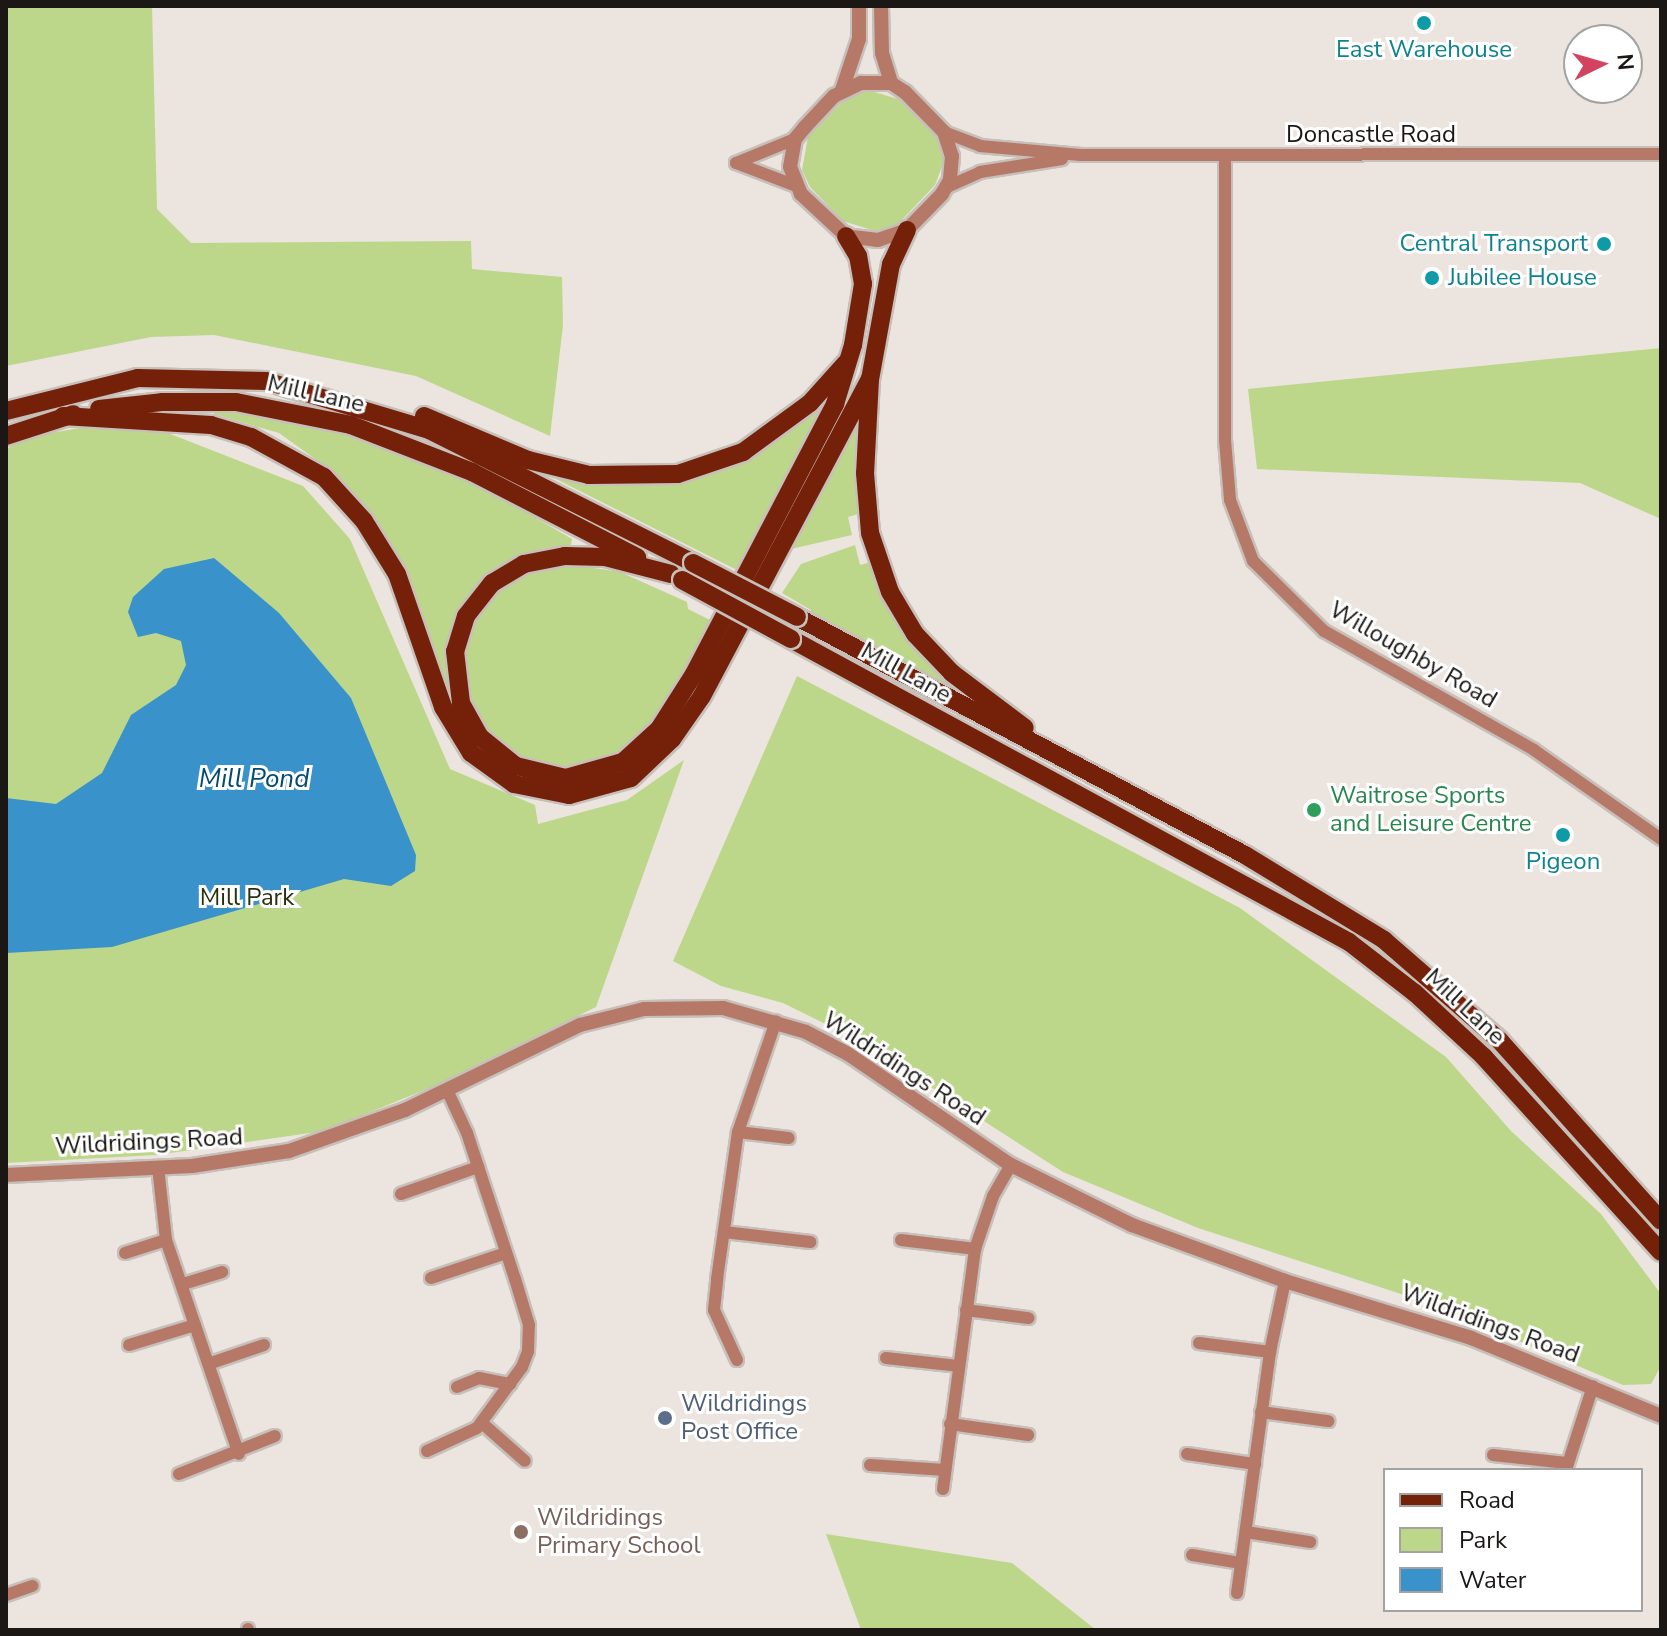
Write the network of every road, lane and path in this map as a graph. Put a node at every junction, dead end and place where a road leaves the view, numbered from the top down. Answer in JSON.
{"nodes":[{"id":1,"x":859,"y":6,"type":"edge"},
{"id":2,"x":881,"y":6,"type":"edge"},
{"id":3,"x":891,"y":83,"type":"junction"},
{"id":4,"x":842,"y":90,"type":"junction"},
{"id":5,"x":944,"y":132,"type":"junction"},
{"id":6,"x":795,"y":139,"type":"junction"},
{"id":7,"x":1661,"y":154,"type":"edge"},
{"id":8,"x":1081,"y":155,"type":"junction"},
{"id":9,"x":1225,"y":159,"type":"junction"},
{"id":10,"x":794,"y":185,"type":"junction"},
{"id":11,"x":947,"y":187,"type":"junction"},
{"id":12,"x":907,"y":230,"type":"junction"},
{"id":13,"x":846,"y":236,"type":"junction"},
{"id":14,"x":849,"y":359,"type":"junction"},
{"id":15,"x":870,"y":379,"type":"junction"},
{"id":16,"x":266,"y":381,"type":"junction"},
{"id":17,"x":6,"y":411,"type":"edge"},
{"id":18,"x":63,"y":416,"type":"junction"},
{"id":19,"x":6,"y":436,"type":"edge"},
{"id":20,"x":676,"y":577,"type":"junction"},
{"id":21,"x":1064,"y":759,"type":"junction"},
{"id":22,"x":1661,"y":839,"type":"edge"},
{"id":23,"x":776,"y":1021,"type":"junction"},
{"id":24,"x":447,"y":1090,"type":"junction"},
{"id":25,"x":738,"y":1132,"type":"junction"},
{"id":26,"x":789,"y":1138,"type":"dead end"},
{"id":27,"x":1011,"y":1165,"type":"junction"},
{"id":28,"x":158,"y":1167,"type":"junction"},
{"id":29,"x":478,"y":1167,"type":"junction"},
{"id":30,"x":6,"y":1175,"type":"edge"},
{"id":31,"x":401,"y":1194,"type":"dead end"},
{"id":32,"x":1661,"y":1221,"type":"edge"},
{"id":33,"x":724,"y":1232,"type":"junction"},
{"id":34,"x":1642,"y":1233,"type":"junction"},
{"id":35,"x":166,"y":1240,"type":"junction"},
{"id":36,"x":901,"y":1240,"type":"dead end"},
{"id":37,"x":810,"y":1242,"type":"dead end"},
{"id":38,"x":975,"y":1249,"type":"junction"},
{"id":39,"x":1661,"y":1252,"type":"edge"},
{"id":40,"x":125,"y":1253,"type":"dead end"},
{"id":41,"x":506,"y":1253,"type":"junction"},
{"id":42,"x":1661,"y":1260,"type":"edge"},
{"id":43,"x":222,"y":1272,"type":"dead end"},
{"id":44,"x":431,"y":1278,"type":"dead end"},
{"id":45,"x":1285,"y":1281,"type":"junction"},
{"id":46,"x":183,"y":1284,"type":"junction"},
{"id":47,"x":966,"y":1310,"type":"junction"},
{"id":48,"x":1028,"y":1318,"type":"dead end"},
{"id":49,"x":195,"y":1325,"type":"junction"},
{"id":50,"x":1199,"y":1343,"type":"dead end"},
{"id":51,"x":129,"y":1345,"type":"dead end"},
{"id":52,"x":264,"y":1345,"type":"dead end"},
{"id":53,"x":1270,"y":1352,"type":"junction"},
{"id":54,"x":886,"y":1358,"type":"dead end"},
{"id":55,"x":737,"y":1360,"type":"dead end"},
{"id":56,"x":211,"y":1363,"type":"junction"},
{"id":57,"x":958,"y":1366,"type":"junction"},
{"id":58,"x":510,"y":1384,"type":"junction"},
{"id":59,"x":1593,"y":1386,"type":"junction"},
{"id":60,"x":457,"y":1387,"type":"dead end"},
{"id":61,"x":1261,"y":1412,"type":"junction"},
{"id":62,"x":1661,"y":1416,"type":"edge"},
{"id":63,"x":1328,"y":1421,"type":"dead end"},
{"id":64,"x":482,"y":1423,"type":"junction"},
{"id":65,"x":950,"y":1424,"type":"junction"},
{"id":66,"x":1028,"y":1435,"type":"dead end"},
{"id":67,"x":275,"y":1436,"type":"dead end"},
{"id":68,"x":427,"y":1451,"type":"dead end"},
{"id":69,"x":239,"y":1454,"type":"junction"},
{"id":70,"x":1187,"y":1454,"type":"dead end"},
{"id":71,"x":1493,"y":1455,"type":"dead end"},
{"id":72,"x":525,"y":1461,"type":"dead end"},
{"id":73,"x":1255,"y":1464,"type":"junction"},
{"id":74,"x":870,"y":1465,"type":"dead end"},
{"id":75,"x":1567,"y":1467,"type":"edge"},
{"id":76,"x":945,"y":1470,"type":"junction"},
{"id":77,"x":179,"y":1474,"type":"dead end"},
{"id":78,"x":943,"y":1489,"type":"dead end"},
{"id":79,"x":1246,"y":1532,"type":"junction"},
{"id":80,"x":1310,"y":1542,"type":"dead end"},
{"id":81,"x":1192,"y":1555,"type":"dead end"},
{"id":82,"x":1241,"y":1563,"type":"junction"},
{"id":83,"x":32,"y":1586,"type":"dead end"},
{"id":84,"x":1237,"y":1593,"type":"dead end"},
{"id":85,"x":6,"y":1595,"type":"edge"}],
"edges":[{"from":1,"to":4,"type":"street"},
{"from":2,"to":3,"type":"street"},
{"from":3,"to":4,"type":"street"},
{"from":3,"to":5,"type":"street"},
{"from":4,"to":6,"type":"street"},
{"from":5,"to":8,"type":"street","name":"Doncastle Road"},
{"from":5,"to":11,"type":"street"},
{"from":6,"to":10,"type":"street"},
{"from":6,"to":10,"type":"street"},
{"from":7,"to":9,"type":"street","name":"Doncastle Road"},
{"from":8,"to":9,"type":"street","name":"Doncastle Road"},
{"from":8,"to":11,"type":"street","name":"Doncastle Road"},
{"from":9,"to":22,"type":"street","name":"Willoughby Road"},
{"from":10,"to":13,"type":"street"},
{"from":11,"to":12,"type":"street"},
{"from":12,"to":13,"type":"street"},
{"from":12,"to":15,"type":"main road"},
{"from":13,"to":14,"type":"main road"},
{"from":14,"to":16,"type":"main road"},
{"from":14,"to":20,"type":"main road"},
{"from":15,"to":18,"type":"main road"},
{"from":15,"to":21,"type":"main road"},
{"from":16,"to":17,"type":"main road","name":"Mill Lane"},
{"from":16,"to":21,"type":"main road","name":"Mill Lane","bridge":true},
{"from":18,"to":19,"type":"main road","name":"Mill Lane"},
{"from":18,"to":20,"type":"main road","name":"Mill Lane"},
{"from":20,"to":34,"type":"main road","name":"Mill Lane","bridge":true},
{"from":21,"to":32,"type":"main road","name":"Mill Lane"},
{"from":23,"to":24,"type":"street","name":"Wildridings Road"},
{"from":23,"to":25,"type":"street"},
{"from":23,"to":27,"type":"street","name":"Wildridings Road"},
{"from":24,"to":28,"type":"street","name":"Wildridings Road"},
{"from":24,"to":29,"type":"street"},
{"from":25,"to":26,"type":"street"},
{"from":25,"to":33,"type":"street"},
{"from":27,"to":38,"type":"street"},
{"from":27,"to":45,"type":"street","name":"Wildridings Road"},
{"from":28,"to":30,"type":"street","name":"Wildridings Road"},
{"from":28,"to":35,"type":"street"},
{"from":29,"to":31,"type":"street"},
{"from":29,"to":41,"type":"street"},
{"from":33,"to":37,"type":"street"},
{"from":33,"to":55,"type":"street"},
{"from":34,"to":39,"type":"main road","name":"Mill Lane"},
{"from":34,"to":42,"type":"main road"},
{"from":35,"to":40,"type":"street"},
{"from":35,"to":46,"type":"street"},
{"from":36,"to":38,"type":"street"},
{"from":38,"to":47,"type":"street"},
{"from":41,"to":44,"type":"street"},
{"from":41,"to":58,"type":"street"},
{"from":43,"to":46,"type":"street"},
{"from":45,"to":53,"type":"street"},
{"from":45,"to":59,"type":"street","name":"Wildridings Road"},
{"from":46,"to":49,"type":"street"},
{"from":47,"to":48,"type":"street"},
{"from":47,"to":57,"type":"street"},
{"from":49,"to":51,"type":"street"},
{"from":49,"to":56,"type":"street"},
{"from":50,"to":53,"type":"street"},
{"from":52,"to":56,"type":"street"},
{"from":53,"to":61,"type":"street"},
{"from":54,"to":57,"type":"street"},
{"from":56,"to":69,"type":"street"},
{"from":57,"to":65,"type":"street"},
{"from":58,"to":60,"type":"street"},
{"from":58,"to":64,"type":"street"},
{"from":59,"to":62,"type":"street","name":"Wildridings Road"},
{"from":59,"to":75,"type":"street"},
{"from":61,"to":63,"type":"street"},
{"from":61,"to":73,"type":"street"},
{"from":64,"to":68,"type":"street"},
{"from":64,"to":72,"type":"street"},
{"from":65,"to":66,"type":"street"},
{"from":65,"to":76,"type":"street"},
{"from":67,"to":69,"type":"street"},
{"from":69,"to":77,"type":"street"},
{"from":70,"to":73,"type":"street"},
{"from":71,"to":75,"type":"street"},
{"from":73,"to":79,"type":"street"},
{"from":74,"to":76,"type":"street"},
{"from":76,"to":78,"type":"street"},
{"from":79,"to":80,"type":"street"},
{"from":79,"to":82,"type":"street"},
{"from":81,"to":82,"type":"street"},
{"from":82,"to":84,"type":"street"},
{"from":83,"to":85,"type":"street"}]}
